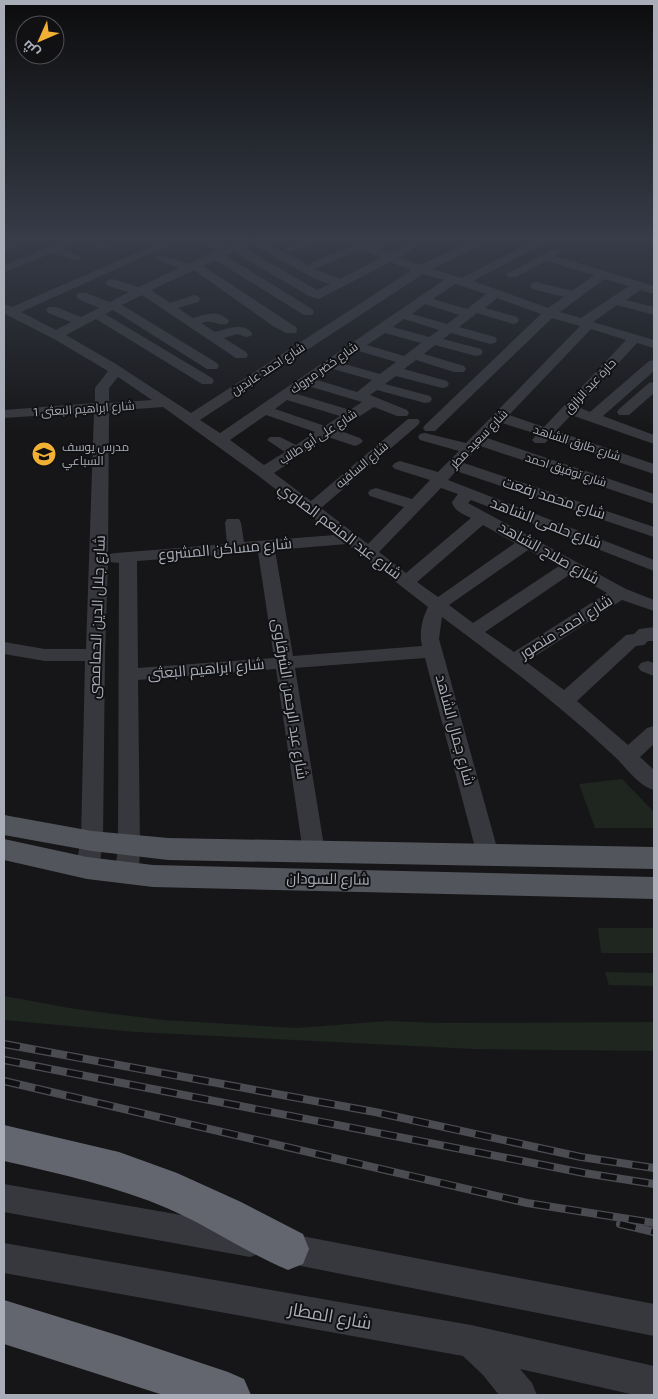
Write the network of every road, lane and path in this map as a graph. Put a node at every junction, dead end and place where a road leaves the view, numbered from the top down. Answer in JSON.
{"nodes":[{"id":1,"x":103,"y":303,"type":"edge"},
{"id":2,"x":116,"y":303,"type":"edge"},
{"id":3,"x":162,"y":303,"type":"edge"},
{"id":4,"x":180,"y":303,"type":"edge"},
{"id":5,"x":248,"y":303,"type":"edge"},
{"id":6,"x":298,"y":303,"type":"edge"},
{"id":7,"x":369,"y":303,"type":"edge"},
{"id":8,"x":419,"y":303,"type":"edge"},
{"id":9,"x":438,"y":303,"type":"edge"},
{"id":10,"x":483,"y":303,"type":"edge"},
{"id":11,"x":522,"y":303,"type":"edge"},
{"id":12,"x":563,"y":303,"type":"edge"},
{"id":13,"x":613,"y":303,"type":"edge"},
{"id":14,"x":625,"y":303,"type":"edge"},
{"id":15,"x":7,"y":306,"type":"edge"},
{"id":16,"x":111,"y":306,"type":"junction"},
{"id":17,"x":168,"y":307,"type":"junction"},
{"id":18,"x":52,"y":310,"type":"dead end"},
{"id":19,"x":472,"y":311,"type":"junction"},
{"id":20,"x":654,"y":311,"type":"edge"},
{"id":21,"x":308,"y":312,"type":"dead end"},
{"id":22,"x":550,"y":313,"type":"junction"},
{"id":23,"x":96,"y":314,"type":"junction"},
{"id":24,"x":402,"y":315,"type":"junction"},
{"id":25,"x":513,"y":320,"type":"dead end"},
{"id":26,"x":224,"y":321,"type":"dead end"},
{"id":27,"x":81,"y":322,"type":"junction"},
{"id":28,"x":191,"y":322,"type":"junction"},
{"id":29,"x":585,"y":324,"type":"junction"},
{"id":30,"x":382,"y":328,"type":"junction"},
{"id":31,"x":448,"y":329,"type":"junction"},
{"id":32,"x":291,"y":330,"type":"dead end"},
{"id":33,"x":246,"y":333,"type":"dead end"},
{"id":34,"x":57,"y":335,"type":"junction"},
{"id":35,"x":214,"y":337,"type":"junction"},
{"id":36,"x":635,"y":338,"type":"junction"},
{"id":37,"x":490,"y":340,"type":"dead end"},
{"id":38,"x":433,"y":341,"type":"junction"},
{"id":39,"x":654,"y":344,"type":"edge"},
{"id":40,"x":358,"y":346,"type":"junction"},
{"id":41,"x":476,"y":352,"type":"dead end"},
{"id":42,"x":241,"y":355,"type":"dead end"},
{"id":43,"x":411,"y":358,"type":"junction"},
{"id":44,"x":330,"y":364,"type":"junction"},
{"id":45,"x":654,"y":364,"type":"edge"},
{"id":46,"x":212,"y":366,"type":"dead end"},
{"id":47,"x":459,"y":369,"type":"dead end"},
{"id":48,"x":116,"y":372,"type":"junction"},
{"id":49,"x":384,"y":378,"type":"junction"},
{"id":50,"x":307,"y":380,"type":"junction"},
{"id":51,"x":207,"y":381,"type":"dead end"},
{"id":52,"x":442,"y":384,"type":"dead end"},
{"id":53,"x":654,"y":386,"type":"edge"},
{"id":54,"x":285,"y":396,"type":"junction"},
{"id":55,"x":366,"y":398,"type":"junction"},
{"id":56,"x":425,"y":399,"type":"dead end"},
{"id":57,"x":165,"y":403,"type":"junction"},
{"id":58,"x":103,"y":408,"type":"junction"},
{"id":59,"x":569,"y":409,"type":"junction"},
{"id":60,"x":264,"y":410,"type":"junction"},
{"id":61,"x":624,"y":412,"type":"dead end"},
{"id":62,"x":4,"y":414,"type":"edge"},
{"id":63,"x":351,"y":415,"type":"junction"},
{"id":64,"x":500,"y":417,"type":"junction"},
{"id":65,"x":592,"y":418,"type":"junction"},
{"id":66,"x":190,"y":420,"type":"junction"},
{"id":67,"x":326,"y":432,"type":"junction"},
{"id":68,"x":547,"y":432,"type":"junction"},
{"id":69,"x":275,"y":440,"type":"dead end"},
{"id":70,"x":654,"y":440,"type":"edge"},
{"id":71,"x":219,"y":441,"type":"junction"},
{"id":72,"x":354,"y":441,"type":"dead end"},
{"id":73,"x":473,"y":445,"type":"junction"},
{"id":74,"x":296,"y":451,"type":"junction"},
{"id":75,"x":524,"y":456,"type":"junction"},
{"id":76,"x":453,"y":465,"type":"junction"},
{"id":77,"x":400,"y":466,"type":"dead end"},
{"id":78,"x":654,"y":468,"type":"edge"},
{"id":79,"x":263,"y":473,"type":"junction"},
{"id":80,"x":439,"y":480,"type":"junction"},
{"id":81,"x":469,"y":492,"type":"junction"},
{"id":82,"x":376,"y":494,"type":"dead end"},
{"id":83,"x":654,"y":499,"type":"edge"},
{"id":84,"x":415,"y":505,"type":"junction"},
{"id":85,"x":311,"y":508,"type":"junction"},
{"id":86,"x":483,"y":517,"type":"junction"},
{"id":87,"x":233,"y":523,"type":"dead end"},
{"id":88,"x":654,"y":532,"type":"edge"},
{"id":89,"x":350,"y":539,"type":"junction"},
{"id":90,"x":527,"y":543,"type":"junction"},
{"id":91,"x":266,"y":545,"type":"junction"},
{"id":92,"x":236,"y":548,"type":"junction"},
{"id":93,"x":369,"y":553,"type":"junction"},
{"id":94,"x":128,"y":557,"type":"junction"},
{"id":95,"x":99,"y":559,"type":"junction"},
{"id":96,"x":572,"y":565,"type":"junction"},
{"id":97,"x":654,"y":566,"type":"edge"},
{"id":98,"x":406,"y":582,"type":"junction"},
{"id":99,"x":620,"y":593,"type":"junction"},
{"id":100,"x":438,"y":605,"type":"junction"},
{"id":101,"x":654,"y":606,"type":"edge"},
{"id":102,"x":472,"y":632,"type":"junction"},
{"id":103,"x":654,"y":633,"type":"edge"},
{"id":104,"x":4,"y":648,"type":"edge"},
{"id":105,"x":434,"y":650,"type":"junction"},
{"id":106,"x":94,"y":655,"type":"junction"},
{"id":107,"x":285,"y":662,"type":"junction"},
{"id":108,"x":512,"y":662,"type":"junction"},
{"id":109,"x":128,"y":675,"type":"junction"},
{"id":110,"x":565,"y":700,"type":"junction"},
{"id":111,"x":127,"y":729,"type":"junction"},
{"id":112,"x":94,"y":731,"type":"junction"},
{"id":113,"x":654,"y":733,"type":"edge"},
{"id":114,"x":628,"y":756,"type":"junction"},
{"id":115,"x":654,"y":783,"type":"edge"},
{"id":116,"x":4,"y":825,"type":"edge"},
{"id":117,"x":4,"y":850,"type":"edge"},
{"id":118,"x":314,"y":852,"type":"junction"},
{"id":119,"x":89,"y":854,"type":"junction"},
{"id":120,"x":488,"y":855,"type":"junction"},
{"id":121,"x":531,"y":856,"type":"junction"},
{"id":122,"x":654,"y":858,"type":"edge"},
{"id":123,"x":128,"y":860,"type":"junction"},
{"id":124,"x":535,"y":885,"type":"junction"},
{"id":125,"x":654,"y":888,"type":"edge"},
{"id":126,"x":4,"y":1144,"type":"edge"},
{"id":127,"x":4,"y":1198,"type":"edge"},
{"id":128,"x":288,"y":1248,"type":"junction"},
{"id":129,"x":4,"y":1258,"type":"edge"},
{"id":130,"x":654,"y":1320,"type":"edge"},
{"id":131,"x":4,"y":1322,"type":"edge"},
{"id":132,"x":471,"y":1341,"type":"junction"},
{"id":133,"x":654,"y":1383,"type":"edge"},
{"id":134,"x":228,"y":1395,"type":"edge"},
{"id":135,"x":520,"y":1395,"type":"edge"}],
"edges":[{"from":1,"to":16,"type":"street"},
{"from":2,"to":16,"type":"street"},
{"from":3,"to":17,"type":"street"},
{"from":4,"to":17,"type":"street"},
{"from":5,"to":32,"type":"street"},
{"from":6,"to":21,"type":"street"},
{"from":7,"to":66,"type":"street","name":"شارع احمد عابدين"},
{"from":8,"to":24,"type":"street","name":"شارع خضر مبروك"},
{"from":9,"to":19,"type":"street"},
{"from":10,"to":19,"type":"street","name":"شارع على أبو طالب"},
{"from":11,"to":22,"type":"street"},
{"from":12,"to":22,"type":"street"},
{"from":13,"to":29,"type":"street","name":"شارع سعيد مطر"},
{"from":14,"to":20,"type":"street"},
{"from":15,"to":34,"type":"street","name":"شارع عبد المنعم الصاوي"},
{"from":16,"to":23,"type":"street"},
{"from":16,"to":46,"type":"street"},
{"from":17,"to":28,"type":"street"},
{"from":18,"to":27,"type":"street"},
{"from":19,"to":25,"type":"street"},
{"from":19,"to":31,"type":"street","name":"شارع على أبو طالب"},
{"from":22,"to":29,"type":"street"},
{"from":22,"to":73,"type":"street","name":"شارع توفيق احمد"},
{"from":23,"to":27,"type":"street"},
{"from":23,"to":51,"type":"street"},
{"from":24,"to":30,"type":"street","name":"شارع خضر مبروك"},
{"from":24,"to":31,"type":"street"},
{"from":26,"to":28,"type":"street"},
{"from":27,"to":34,"type":"street"},
{"from":28,"to":35,"type":"street"},
{"from":29,"to":36,"type":"street"},
{"from":29,"to":64,"type":"street","name":"شارع سعيد مطر"},
{"from":30,"to":38,"type":"street"},
{"from":30,"to":40,"type":"street","name":"شارع خضر مبروك"},
{"from":31,"to":37,"type":"street"},
{"from":31,"to":38,"type":"street","name":"شارع على أبو طالب"},
{"from":33,"to":35,"type":"street"},
{"from":34,"to":48,"type":"street","name":"شارع عبد المنعم الصاوي"},
{"from":35,"to":42,"type":"street"},
{"from":36,"to":39,"type":"street"},
{"from":36,"to":59,"type":"street","name":"حارة عبد الرازق"},
{"from":38,"to":41,"type":"street"},
{"from":38,"to":43,"type":"street","name":"شارع على أبو طالب"},
{"from":40,"to":43,"type":"street"},
{"from":40,"to":44,"type":"street","name":"شارع خضر مبروك"},
{"from":43,"to":47,"type":"street"},
{"from":43,"to":49,"type":"street","name":"شارع على أبو طالب"},
{"from":44,"to":49,"type":"street"},
{"from":44,"to":50,"type":"street","name":"شارع خضر مبروك"},
{"from":45,"to":65,"type":"street"},
{"from":48,"to":57,"type":"street","name":"شارع عبد المنعم الصاوي"},
{"from":48,"to":58,"type":"street","name":"شارع جلال الدين الحمامصى"},
{"from":49,"to":52,"type":"street"},
{"from":49,"to":55,"type":"street","name":"شارع على أبو طالب"},
{"from":49,"to":56,"type":"street"},
{"from":50,"to":54,"type":"street","name":"شارع خضر مبروك"},
{"from":50,"to":55,"type":"street"},
{"from":53,"to":61,"type":"street"},
{"from":54,"to":60,"type":"street","name":"شارع خضر مبروك"},
{"from":54,"to":63,"type":"street"},
{"from":55,"to":63,"type":"street","name":"شارع على أبو طالب"},
{"from":55,"to":85,"type":"street","name":"شارع الساقيه"},
{"from":57,"to":58,"type":"street","name":"شارع ابراهيم البعثى 1"},
{"from":57,"to":66,"type":"street","name":"شارع عبد المنعم الصاوي"},
{"from":58,"to":62,"type":"street","name":"شارع ابراهيم البعثى 1"},
{"from":58,"to":95,"type":"street","name":"شارع جلال الدين الحمامصى"},
{"from":59,"to":65,"type":"street"},
{"from":59,"to":68,"type":"street","name":"حارة عبد الرازق"},
{"from":60,"to":67,"type":"street"},
{"from":60,"to":71,"type":"street","name":"شارع خضر مبروك"},
{"from":63,"to":67,"type":"street","name":"شارع على أبو طالب"},
{"from":64,"to":68,"type":"street","name":"شارع طارق الشاهد"},
{"from":64,"to":73,"type":"street","name":"شارع سعيد مطر"},
{"from":65,"to":70,"type":"street"},
{"from":66,"to":71,"type":"street","name":"شارع عبد المنعم الصاوي"},
{"from":67,"to":72,"type":"street"},
{"from":67,"to":74,"type":"street","name":"شارع على أبو طالب"},
{"from":68,"to":75,"type":"street","name":"حارة عبد الرازق"},
{"from":68,"to":78,"type":"street","name":"شارع طارق الشاهد"},
{"from":69,"to":74,"type":"street"},
{"from":71,"to":79,"type":"street","name":"شارع عبد المنعم الصاوي"},
{"from":73,"to":75,"type":"street","name":"شارع توفيق احمد"},
{"from":73,"to":76,"type":"street","name":"شارع سعيد مطر"},
{"from":74,"to":79,"type":"street","name":"شارع على أبو طالب"},
{"from":75,"to":83,"type":"street","name":"شارع توفيق احمد"},
{"from":76,"to":80,"type":"street","name":"شارع سعيد مطر"},
{"from":76,"to":88,"type":"street","name":"شارع محمد رفعت"},
{"from":77,"to":80,"type":"street","name":"شارع حلمى الشاهد"},
{"from":79,"to":85,"type":"street","name":"شارع عبد المنعم الصاوي"},
{"from":80,"to":81,"type":"street","name":"شارع حلمى الشاهد"},
{"from":80,"to":84,"type":"street","name":"شارع سعيد مطر"},
{"from":81,"to":86,"type":"street","name":"شارع صلاح الشاهد"},
{"from":81,"to":97,"type":"street","name":"شارع حلمى الشاهد"},
{"from":82,"to":84,"type":"street"},
{"from":84,"to":93,"type":"street","name":"شارع سعيد مطر"},
{"from":85,"to":89,"type":"street","name":"شارع عبد المنعم الصاوي"},
{"from":86,"to":90,"type":"street","name":"شارع صلاح الشاهد"},
{"from":86,"to":98,"type":"street"},
{"from":87,"to":92,"type":"street"},
{"from":89,"to":91,"type":"street","name":"شارع مساكن المشروع"},
{"from":89,"to":93,"type":"street","name":"شارع عبد المنعم الصاوي"},
{"from":90,"to":96,"type":"street","name":"شارع صلاح الشاهد"},
{"from":90,"to":100,"type":"street"},
{"from":91,"to":92,"type":"street","name":"شارع مساكن المشروع"},
{"from":91,"to":107,"type":"street","name":"شارع عبد الرحمن الشرقاوى"},
{"from":92,"to":94,"type":"street","name":"شارع مساكن المشروع"},
{"from":93,"to":98,"type":"street","name":"شارع عبد المنعم الصاوي"},
{"from":94,"to":95,"type":"street","name":"شارع مساكن المشروع"},
{"from":94,"to":109,"type":"street","name":"شارع جلال الدين الحمامصى"},
{"from":95,"to":106,"type":"street","name":"شارع جلال الدين الحمامصى"},
{"from":96,"to":99,"type":"street","name":"شارع صلاح الشاهد"},
{"from":96,"to":102,"type":"street"},
{"from":98,"to":100,"type":"street","name":"شارع عبد المنعم الصاوي"},
{"from":99,"to":101,"type":"street","name":"شارع صلاح الشاهد"},
{"from":99,"to":108,"type":"street","name":"شارع احمد منصور"},
{"from":100,"to":102,"type":"street","name":"شارع عبد المنعم الصاوي"},
{"from":100,"to":105,"type":"street","name":"شارع جمال الشاهد"},
{"from":102,"to":108,"type":"street","name":"شارع عبد المنعم الصاوي"},
{"from":103,"to":110,"type":"street"},
{"from":104,"to":106,"type":"street"},
{"from":105,"to":107,"type":"street","name":"شارع ابراهيم البعثى"},
{"from":105,"to":120,"type":"street","name":"شارع جمال الشاهد"},
{"from":106,"to":112,"type":"street","name":"شارع جلال الدين الحمامصى"},
{"from":107,"to":109,"type":"street","name":"شارع ابراهيم البعثى"},
{"from":107,"to":118,"type":"street","name":"شارع عبد الرحمن الشرقاوى"},
{"from":108,"to":110,"type":"street","name":"شارع عبد المنعم الصاوي"},
{"from":109,"to":111,"type":"street","name":"شارع جلال الدين الحمامصى"},
{"from":110,"to":114,"type":"street","name":"شارع عبد المنعم الصاوي"},
{"from":111,"to":112,"type":"street"},
{"from":111,"to":123,"type":"street","name":"شارع جلال الدين الحمامصى"},
{"from":112,"to":119,"type":"street","name":"شارع جلال الدين الحمامصى"},
{"from":113,"to":114,"type":"street"},
{"from":114,"to":115,"type":"street","name":"شارع عبد المنعم الصاوي"},
{"from":116,"to":119,"type":"main road","name":"شارع السودان"},
{"from":117,"to":119,"type":"main road","name":"شارع السودان"},
{"from":118,"to":120,"type":"main road","name":"شارع السودان"},
{"from":118,"to":123,"type":"main road","name":"شارع السودان"},
{"from":119,"to":123,"type":"main road","name":"شارع السودان"},
{"from":120,"to":121,"type":"main road","name":"شارع السودان"},
{"from":121,"to":122,"type":"main road","name":"شارع السودان"},
{"from":121,"to":124,"type":"main road"},
{"from":123,"to":124,"type":"main road","name":"شارع السودان"},
{"from":124,"to":125,"type":"main road","name":"شارع السودان"},
{"from":126,"to":128,"type":"highway"},
{"from":127,"to":128,"type":"street"},
{"from":128,"to":130,"type":"street"},
{"from":129,"to":132,"type":"street","name":"شارع المطار"},
{"from":131,"to":134,"type":"highway"},
{"from":132,"to":133,"type":"street","name":"شارع المطار"},
{"from":132,"to":135,"type":"street"}]}
